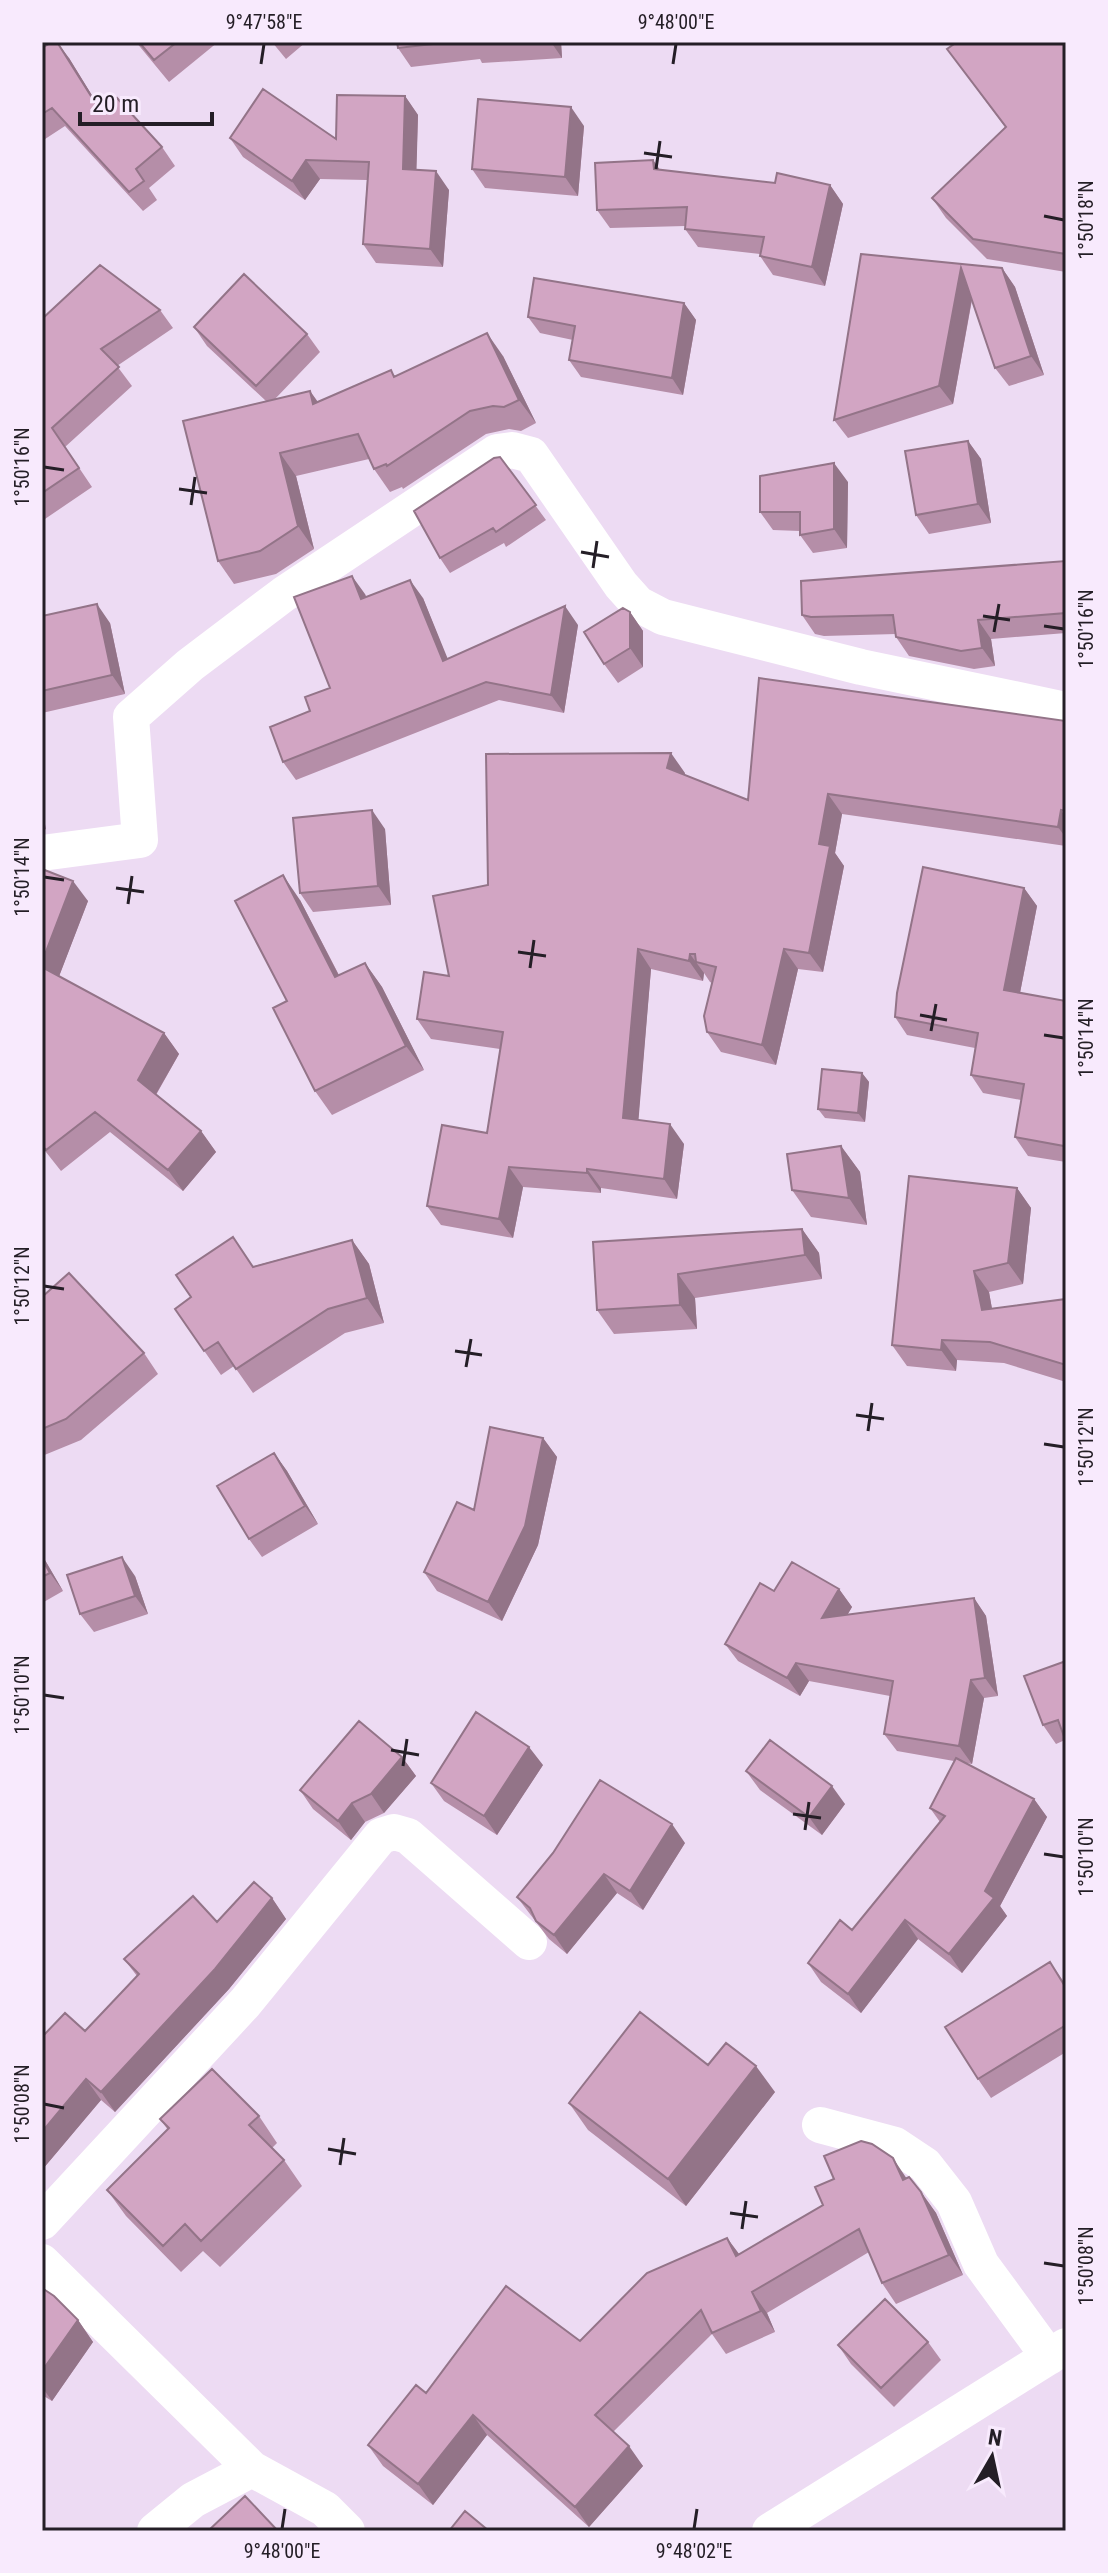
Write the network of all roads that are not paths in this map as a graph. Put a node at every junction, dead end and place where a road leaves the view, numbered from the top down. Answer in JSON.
{"nodes":[{"id":1,"x":1066,"y":710,"type":"edge"},
{"id":2,"x":42,"y":853,"type":"edge"},
{"id":3,"x":529,"y":1942,"type":"dead end"},
{"id":4,"x":820,"y":2125,"type":"dead end"},
{"id":5,"x":42,"y":2222,"type":"edge"},
{"id":6,"x":42,"y":2262,"type":"edge"},
{"id":7,"x":1058,"y":2351,"type":"edge"},
{"id":8,"x":252,"y":2469,"type":"junction"},
{"id":9,"x":155,"y":2531,"type":"edge"},
{"id":10,"x":347,"y":2531,"type":"edge"},
{"id":11,"x":770,"y":2531,"type":"edge"}],
"edges":[{"from":1,"to":2,"type":"street"},
{"from":3,"to":5,"type":"street"},
{"from":4,"to":7,"type":"street"},
{"from":6,"to":8,"type":"street"},
{"from":7,"to":11,"type":"street"},
{"from":8,"to":9,"type":"street"},
{"from":8,"to":10,"type":"street"}]}
